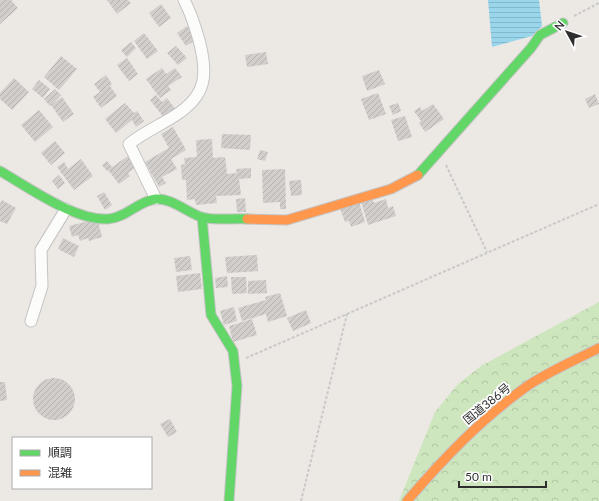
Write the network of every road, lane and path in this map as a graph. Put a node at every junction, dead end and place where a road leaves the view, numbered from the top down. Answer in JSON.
{"nodes":[{"id":1,"x":184,"y":0,"type":"edge"},
{"id":2,"x":599,"y":3,"type":"edge"},
{"id":3,"x":563,"y":23,"type":"joint"},
{"id":4,"x":439,"y":150,"type":"junction"},
{"id":5,"x":0,"y":171,"type":"edge"},
{"id":6,"x":156,"y":199,"type":"junction"},
{"id":7,"x":599,"y":204,"type":"edge"},
{"id":8,"x":66,"y":209,"type":"junction"},
{"id":9,"x":202,"y":217,"type":"junction"},
{"id":10,"x":487,"y":252,"type":"junction"},
{"id":11,"x":347,"y":314,"type":"junction"},
{"id":12,"x":31,"y":321,"type":"dead end"},
{"id":13,"x":599,"y":348,"type":"edge"},
{"id":14,"x":234,"y":363,"type":"junction"},
{"id":15,"x":229,"y":501,"type":"edge"},
{"id":16,"x":300,"y":501,"type":"edge"},
{"id":17,"x":407,"y":501,"type":"edge"}],
"edges":[{"from":1,"to":6,"type":"street"},
{"from":2,"to":3,"type":"path"},
{"from":3,"to":4,"type":"main road"},
{"from":4,"to":9,"type":"main road"},
{"from":4,"to":10,"type":"path"},
{"from":5,"to":8,"type":"main road"},
{"from":6,"to":8,"type":"main road"},
{"from":6,"to":9,"type":"main road"},
{"from":7,"to":10,"type":"path"},
{"from":8,"to":12,"type":"street"},
{"from":9,"to":14,"type":"main road"},
{"from":10,"to":11,"type":"path"},
{"from":11,"to":14,"type":"path"},
{"from":11,"to":16,"type":"path"},
{"from":13,"to":17,"type":"main road","name":"国道386号"},
{"from":14,"to":15,"type":"main road"}]}
